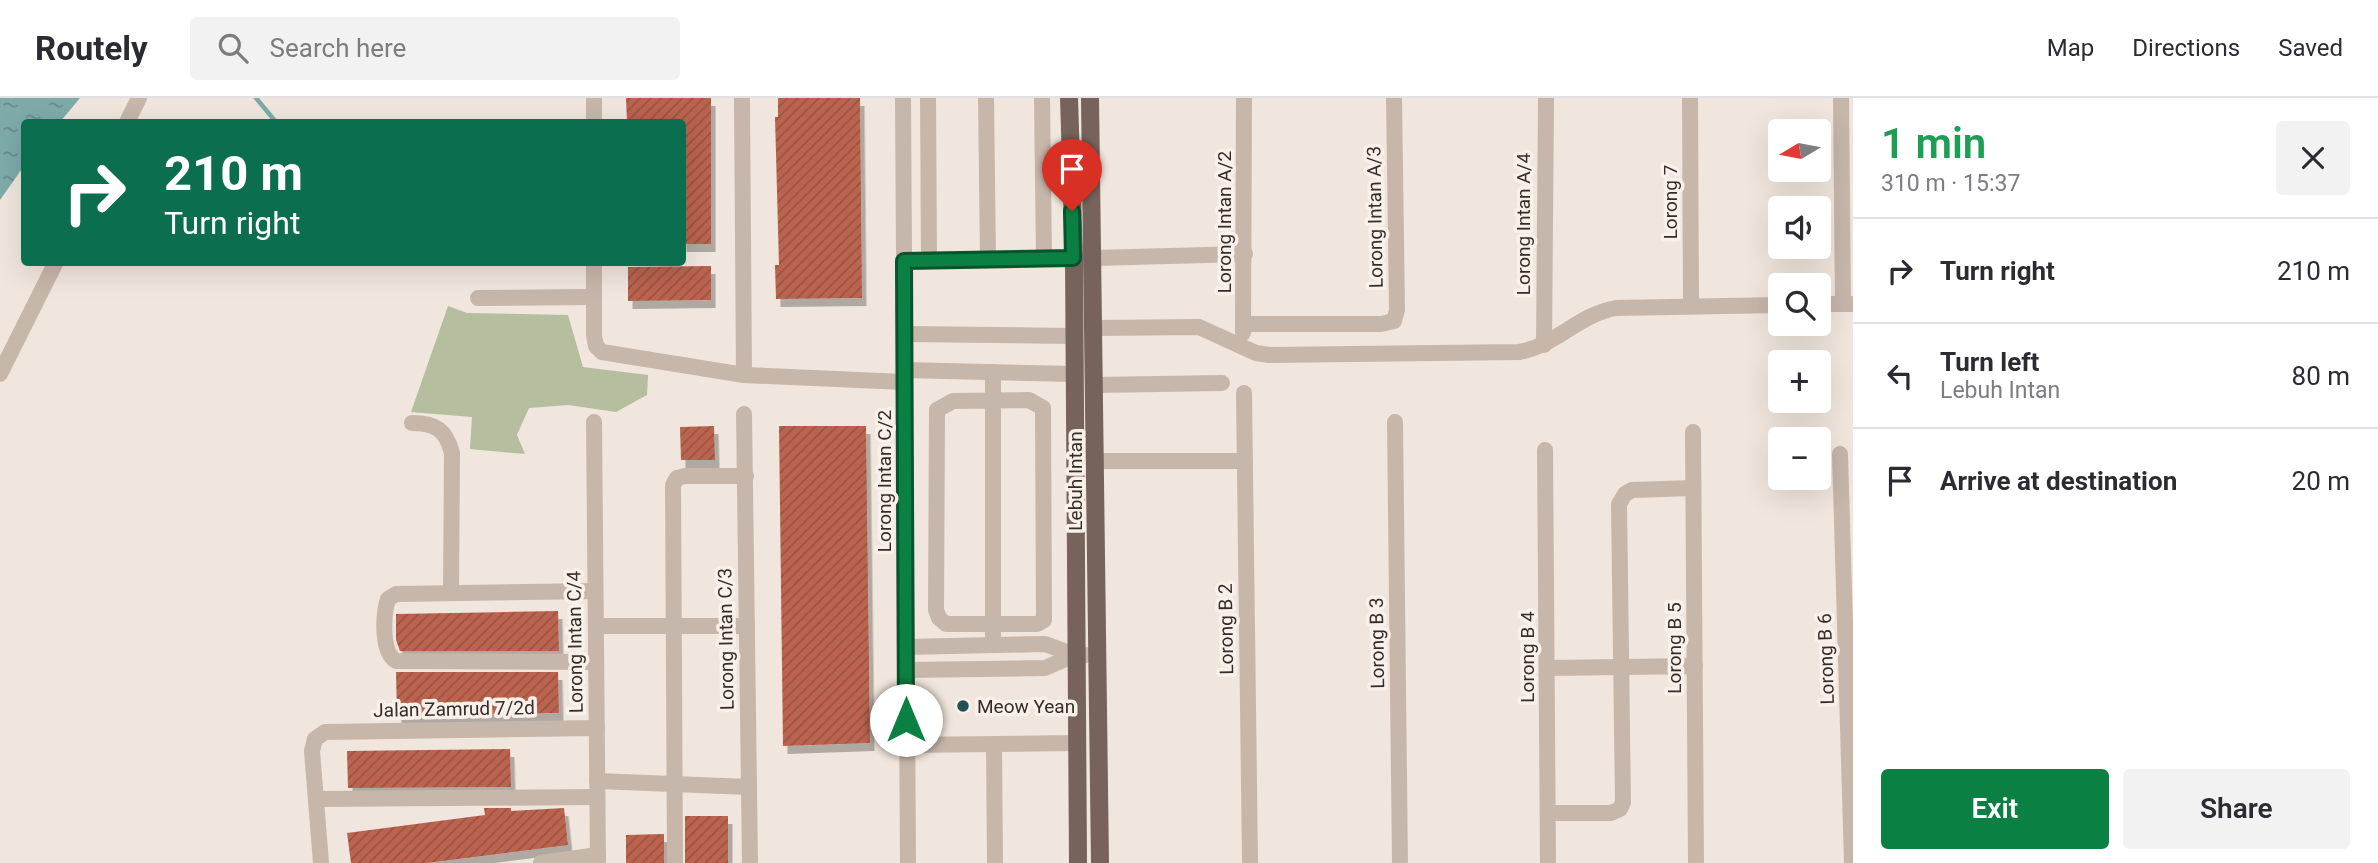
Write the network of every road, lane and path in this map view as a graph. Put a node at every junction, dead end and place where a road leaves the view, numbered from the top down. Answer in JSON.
{"nodes":[{"id":1,"x":139,"y":98,"type":"edge"},
{"id":2,"x":594,"y":98,"type":"edge"},
{"id":3,"x":742,"y":98,"type":"edge"},
{"id":4,"x":903,"y":98,"type":"edge"},
{"id":5,"x":928,"y":98,"type":"edge"},
{"id":6,"x":986,"y":98,"type":"edge"},
{"id":7,"x":1042,"y":98,"type":"edge"},
{"id":8,"x":1069,"y":98,"type":"edge"},
{"id":9,"x":1090,"y":98,"type":"edge"},
{"id":10,"x":1244,"y":98,"type":"edge"},
{"id":11,"x":1394,"y":98,"type":"edge"},
{"id":12,"x":1690,"y":98,"type":"edge"},
{"id":13,"x":1841,"y":98,"type":"edge"},
{"id":14,"x":1545,"y":100,"type":"edge"},
{"id":15,"x":128,"y":119,"type":"edge"},
{"id":16,"x":594,"y":119,"type":"edge"},
{"id":17,"x":1245,"y":254,"type":"junction"},
{"id":18,"x":1073,"y":258,"type":"junction"},
{"id":19,"x":1094,"y":258,"type":"junction"},
{"id":20,"x":1044,"y":259,"type":"junction"},
{"id":21,"x":929,"y":260,"type":"junction"},
{"id":22,"x":988,"y":260,"type":"junction"},
{"id":23,"x":904,"y":261,"type":"junction"},
{"id":24,"x":54,"y":266,"type":"edge"},
{"id":25,"x":594,"y":266,"type":"edge"},
{"id":26,"x":594,"y":297,"type":"junction"},
{"id":27,"x":478,"y":298,"type":"dead end"},
{"id":28,"x":1848,"y":304,"type":"edge"},
{"id":29,"x":1768,"y":305,"type":"edge"},
{"id":30,"x":1691,"y":306,"type":"junction"},
{"id":31,"x":1245,"y":324,"type":"junction"},
{"id":32,"x":1095,"y":328,"type":"junction"},
{"id":33,"x":904,"y":334,"type":"junction"},
{"id":34,"x":1074,"y":336,"type":"junction"},
{"id":35,"x":1544,"y":345,"type":"junction"},
{"id":36,"x":1240,"y":346,"type":"junction"},
{"id":37,"x":993,"y":372,"type":"junction"},
{"id":38,"x":0,"y":374,"type":"edge"},
{"id":39,"x":1074,"y":374,"type":"junction"},
{"id":40,"x":744,"y":375,"type":"junction"},
{"id":41,"x":904,"y":376,"type":"junction"},
{"id":42,"x":1222,"y":383,"type":"dead end"},
{"id":43,"x":1095,"y":385,"type":"junction"},
{"id":44,"x":1244,"y":393,"type":"dead end"},
{"id":45,"x":993,"y":401,"type":"junction"},
{"id":46,"x":744,"y":414,"type":"dead end"},
{"id":47,"x":594,"y":422,"type":"dead end"},
{"id":48,"x":1395,"y":422,"type":"dead end"},
{"id":49,"x":412,"y":423,"type":"dead end"},
{"id":50,"x":1693,"y":432,"type":"dead end"},
{"id":51,"x":1545,"y":450,"type":"dead end"},
{"id":52,"x":1840,"y":454,"type":"dead end"},
{"id":53,"x":1096,"y":461,"type":"junction"},
{"id":54,"x":1245,"y":461,"type":"junction"},
{"id":55,"x":746,"y":476,"type":"junction"},
{"id":56,"x":1693,"y":488,"type":"junction"},
{"id":57,"x":595,"y":591,"type":"junction"},
{"id":58,"x":451,"y":592,"type":"junction"},
{"id":59,"x":992,"y":624,"type":"junction"},
{"id":60,"x":596,"y":625,"type":"junction"},
{"id":61,"x":674,"y":626,"type":"junction"},
{"id":62,"x":747,"y":626,"type":"junction"},
{"id":63,"x":1850,"y":632,"type":"edge"},
{"id":64,"x":1045,"y":644,"type":"junction"},
{"id":65,"x":993,"y":645,"type":"junction"},
{"id":66,"x":906,"y":647,"type":"junction"},
{"id":67,"x":1097,"y":655,"type":"junction"},
{"id":68,"x":1075,"y":656,"type":"junction"},
{"id":69,"x":596,"y":662,"type":"junction"},
{"id":70,"x":1695,"y":666,"type":"junction"},
{"id":71,"x":1623,"y":667,"type":"junction"},
{"id":72,"x":1045,"y":668,"type":"junction"},
{"id":73,"x":1549,"y":668,"type":"junction"},
{"id":74,"x":906,"y":670,"type":"junction"},
{"id":75,"x":597,"y":728,"type":"junction"},
{"id":76,"x":1076,"y":743,"type":"junction"},
{"id":77,"x":994,"y":744,"type":"junction"},
{"id":78,"x":906,"y":745,"type":"junction"},
{"id":79,"x":674,"y":785,"type":"junction"},
{"id":80,"x":749,"y":787,"type":"junction"},
{"id":81,"x":597,"y":789,"type":"junction"},
{"id":82,"x":316,"y":799,"type":"junction"},
{"id":83,"x":1548,"y":813,"type":"junction"},
{"id":84,"x":598,"y":859,"type":"edge"},
{"id":85,"x":321,"y":863,"type":"edge"},
{"id":86,"x":541,"y":863,"type":"edge"},
{"id":87,"x":676,"y":863,"type":"edge"},
{"id":88,"x":750,"y":863,"type":"edge"},
{"id":89,"x":908,"y":863,"type":"edge"},
{"id":90,"x":995,"y":863,"type":"edge"},
{"id":91,"x":1078,"y":863,"type":"edge"},
{"id":92,"x":1100,"y":863,"type":"edge"},
{"id":93,"x":1250,"y":863,"type":"edge"},
{"id":94,"x":1400,"y":863,"type":"edge"},
{"id":95,"x":1548,"y":863,"type":"edge"},
{"id":96,"x":1696,"y":863,"type":"edge"},
{"id":97,"x":1852,"y":863,"type":"edge"}],
"edges":[{"from":1,"to":15,"type":"street"},
{"from":2,"to":16,"type":"street"},
{"from":3,"to":40,"type":"street"},
{"from":4,"to":23,"type":"street","name":"Lorong Intan C/2"},
{"from":5,"to":21,"type":"street"},
{"from":6,"to":22,"type":"street"},
{"from":7,"to":20,"type":"street"},
{"from":8,"to":18,"type":"main road","name":"Lebuh Intan"},
{"from":9,"to":19,"type":"main road","name":"Lebuh Intan"},
{"from":10,"to":17,"type":"street","name":"Lorong Intan A/2"},
{"from":11,"to":31,"type":"street","name":"Lorong Intan A/3"},
{"from":12,"to":30,"type":"street","name":"Lorong 7"},
{"from":13,"to":28,"type":"street"},
{"from":14,"to":35,"type":"street","name":"Lorong Intan A/4"},
{"from":17,"to":19,"type":"street"},
{"from":17,"to":31,"type":"street","name":"Lorong Intan A/2"},
{"from":18,"to":20,"type":"street"},
{"from":18,"to":34,"type":"main road","name":"Lebuh Intan"},
{"from":19,"to":32,"type":"main road","name":"Lebuh Intan"},
{"from":20,"to":22,"type":"street"},
{"from":21,"to":22,"type":"street"},
{"from":21,"to":23,"type":"street"},
{"from":23,"to":33,"type":"street","name":"Lorong Intan C/2"},
{"from":24,"to":38,"type":"street"},
{"from":25,"to":26,"type":"street"},
{"from":26,"to":27,"type":"street"},
{"from":26,"to":40,"type":"street"},
{"from":29,"to":30,"type":"street"},
{"from":30,"to":35,"type":"street"},
{"from":31,"to":36,"type":"street","name":"Lorong Intan A/2"},
{"from":32,"to":36,"type":"street"},
{"from":32,"to":43,"type":"main road","name":"Lebuh Intan"},
{"from":33,"to":34,"type":"street"},
{"from":33,"to":41,"type":"street","name":"Lorong Intan C/2"},
{"from":34,"to":39,"type":"main road","name":"Lebuh Intan"},
{"from":35,"to":36,"type":"street"},
{"from":37,"to":39,"type":"street"},
{"from":37,"to":41,"type":"street"},
{"from":37,"to":45,"type":"street"},
{"from":39,"to":68,"type":"main road","name":"Lebuh Intan"},
{"from":40,"to":41,"type":"street"},
{"from":41,"to":66,"type":"street","name":"Lorong Intan C/2"},
{"from":42,"to":43,"type":"street"},
{"from":43,"to":53,"type":"main road","name":"Lebuh Intan"},
{"from":44,"to":54,"type":"street","name":"Lorong B 2"},
{"from":45,"to":59,"type":"street"},
{"from":45,"to":59,"type":"street"},
{"from":45,"to":59,"type":"street"},
{"from":46,"to":55,"type":"street","name":"Lorong Intan C/3"},
{"from":47,"to":57,"type":"street","name":"Lorong Intan C/4"},
{"from":48,"to":94,"type":"street","name":"Lorong B 3"},
{"from":49,"to":58,"type":"street"},
{"from":50,"to":56,"type":"street","name":"Lorong B 5"},
{"from":51,"to":73,"type":"street","name":"Lorong B 4"},
{"from":52,"to":63,"type":"street","name":"Lorong B 6"},
{"from":53,"to":54,"type":"street"},
{"from":53,"to":67,"type":"main road","name":"Lebuh Intan"},
{"from":54,"to":93,"type":"street","name":"Lorong B 2"},
{"from":55,"to":61,"type":"street"},
{"from":55,"to":62,"type":"street","name":"Lorong Intan C/3"},
{"from":56,"to":70,"type":"street","name":"Lorong B 5"},
{"from":56,"to":71,"type":"street"},
{"from":57,"to":58,"type":"street"},
{"from":57,"to":60,"type":"street","name":"Lorong Intan C/4"},
{"from":58,"to":69,"type":"street"},
{"from":59,"to":65,"type":"street"},
{"from":60,"to":61,"type":"street"},
{"from":60,"to":69,"type":"street","name":"Lorong Intan C/4"},
{"from":61,"to":62,"type":"street"},
{"from":61,"to":79,"type":"street"},
{"from":62,"to":80,"type":"street","name":"Lorong Intan C/3"},
{"from":63,"to":97,"type":"street","name":"Lorong B 6"},
{"from":64,"to":65,"type":"street"},
{"from":64,"to":68,"type":"street"},
{"from":64,"to":72,"type":"street"},
{"from":65,"to":66,"type":"street"},
{"from":66,"to":74,"type":"street","name":"Lorong Intan C/2"},
{"from":67,"to":68,"type":"street"},
{"from":67,"to":92,"type":"main road","name":"Lebuh Intan"},
{"from":68,"to":72,"type":"street"},
{"from":68,"to":76,"type":"main road","name":"Lebuh Intan"},
{"from":69,"to":75,"type":"street","name":"Lorong Intan C/4"},
{"from":70,"to":71,"type":"street"},
{"from":70,"to":96,"type":"street","name":"Lorong B 5"},
{"from":71,"to":73,"type":"street"},
{"from":71,"to":83,"type":"street"},
{"from":72,"to":74,"type":"street"},
{"from":73,"to":83,"type":"street","name":"Lorong B 4"},
{"from":74,"to":78,"type":"street","name":"Lorong Intan C/2"},
{"from":75,"to":81,"type":"street","name":"Lorong Intan C/4"},
{"from":75,"to":82,"type":"street","name":"Jalan Zamrud 7/2d"},
{"from":76,"to":77,"type":"street"},
{"from":76,"to":91,"type":"main road","name":"Lebuh Intan"},
{"from":77,"to":78,"type":"street"},
{"from":77,"to":90,"type":"street"},
{"from":78,"to":89,"type":"street","name":"Lorong Intan C/2"},
{"from":79,"to":80,"type":"street"},
{"from":79,"to":81,"type":"street"},
{"from":79,"to":87,"type":"street"},
{"from":80,"to":88,"type":"street","name":"Lorong Intan C/3"},
{"from":81,"to":82,"type":"street"},
{"from":81,"to":84,"type":"street","name":"Lorong Intan C/4"},
{"from":82,"to":85,"type":"street"},
{"from":83,"to":95,"type":"street","name":"Lorong B 4"},
{"from":84,"to":86,"type":"street"}]}
